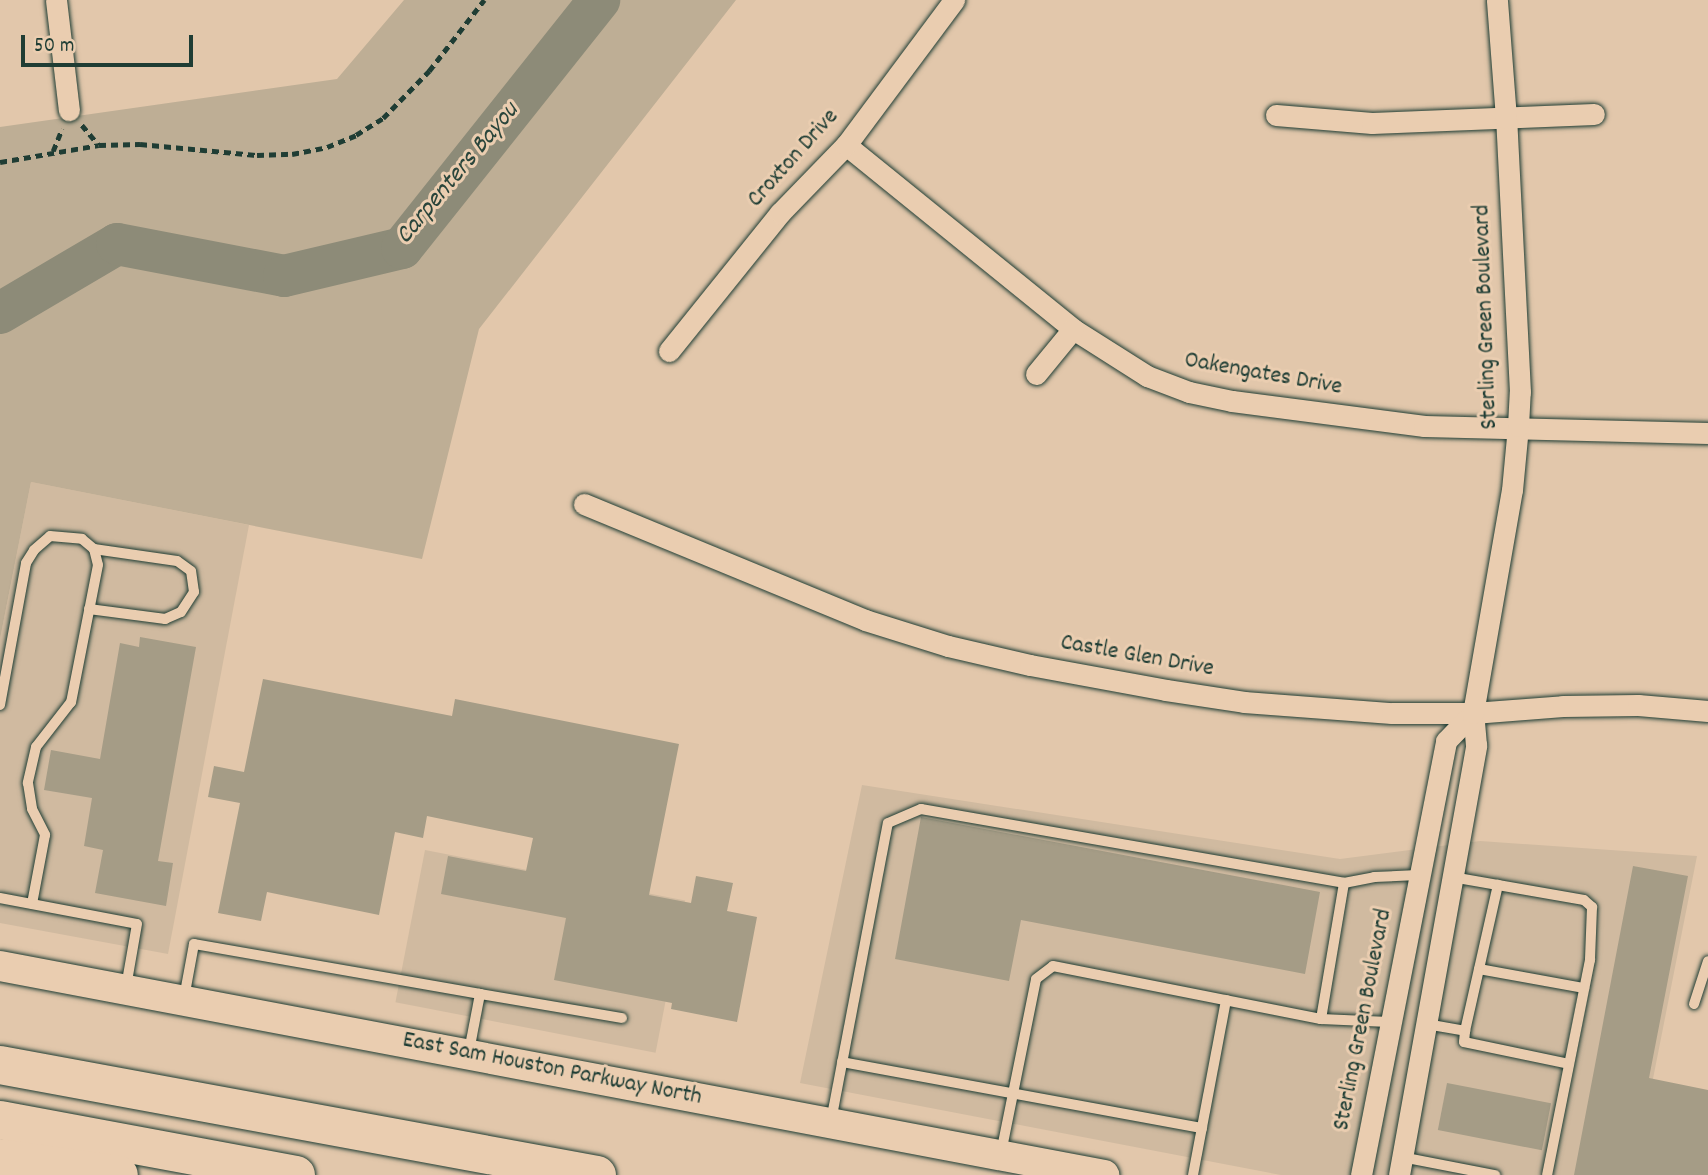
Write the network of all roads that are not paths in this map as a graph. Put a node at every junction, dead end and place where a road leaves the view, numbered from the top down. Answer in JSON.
{"nodes":[{"id":1,"x":56,"y":0,"type":"edge"},
{"id":2,"x":954,"y":0,"type":"edge"},
{"id":3,"x":1497,"y":0,"type":"edge"},
{"id":4,"x":69,"y":110,"type":"dead end"},
{"id":5,"x":1594,"y":114,"type":"dead end"},
{"id":6,"x":1276,"y":115,"type":"dead end"},
{"id":7,"x":1506,"y":118,"type":"junction"},
{"id":8,"x":846,"y":145,"type":"junction"},
{"id":9,"x":1073,"y":329,"type":"junction"},
{"id":10,"x":669,"y":351,"type":"dead end"},
{"id":11,"x":1036,"y":374,"type":"dead end"},
{"id":12,"x":1518,"y":426,"type":"junction"},
{"id":13,"x":1708,"y":433,"type":"edge"},
{"id":14,"x":584,"y":504,"type":"dead end"},
{"id":15,"x":94,"y":549,"type":"junction"},
{"id":16,"x":89,"y":609,"type":"junction"},
{"id":17,"x":0,"y":705,"type":"edge"},
{"id":18,"x":1708,"y":711,"type":"edge"},
{"id":19,"x":1473,"y":713,"type":"junction"},
{"id":20,"x":1418,"y":875,"type":"junction"},
{"id":21,"x":1452,"y":877,"type":"junction"},
{"id":22,"x":1344,"y":883,"type":"junction"},
{"id":23,"x":1498,"y":885,"type":"junction"},
{"id":24,"x":0,"y":898,"type":"edge"},
{"id":25,"x":32,"y":904,"type":"junction"},
{"id":26,"x":1708,"y":961,"type":"edge"},
{"id":27,"x":0,"y":966,"type":"edge"},
{"id":28,"x":1479,"y":969,"type":"junction"},
{"id":29,"x":1584,"y":988,"type":"junction"},
{"id":30,"x":125,"y":989,"type":"junction"},
{"id":31,"x":480,"y":994,"type":"junction"},
{"id":32,"x":183,"y":1000,"type":"junction"},
{"id":33,"x":1226,"y":1000,"type":"junction"},
{"id":34,"x":1694,"y":1004,"type":"dead end"},
{"id":35,"x":622,"y":1018,"type":"dead end"},
{"id":36,"x":1321,"y":1019,"type":"junction"},
{"id":37,"x":1389,"y":1022,"type":"junction"},
{"id":38,"x":1426,"y":1024,"type":"junction"},
{"id":39,"x":1465,"y":1031,"type":"junction"},
{"id":40,"x":0,"y":1043,"type":"edge"},
{"id":41,"x":468,"y":1054,"type":"junction"},
{"id":42,"x":842,"y":1062,"type":"junction"},
{"id":43,"x":1569,"y":1064,"type":"junction"},
{"id":44,"x":0,"y":1065,"type":"edge"},
{"id":45,"x":1013,"y":1095,"type":"junction"},
{"id":46,"x":0,"y":1120,"type":"edge"},
{"id":47,"x":831,"y":1123,"type":"junction"},
{"id":48,"x":1202,"y":1128,"type":"junction"},
{"id":49,"x":1000,"y":1155,"type":"junction"},
{"id":50,"x":0,"y":1157,"type":"edge"},
{"id":51,"x":1401,"y":1166,"type":"edge"},
{"id":52,"x":560,"y":1168,"type":"junction"},
{"id":53,"x":1472,"y":1173,"type":"edge"},
{"id":54,"x":119,"y":1175,"type":"edge"},
{"id":55,"x":296,"y":1175,"type":"edge"},
{"id":56,"x":597,"y":1175,"type":"edge"},
{"id":57,"x":1104,"y":1175,"type":"edge"},
{"id":58,"x":1193,"y":1175,"type":"edge"},
{"id":59,"x":1361,"y":1175,"type":"edge"},
{"id":60,"x":1495,"y":1175,"type":"edge"},
{"id":61,"x":1547,"y":1175,"type":"edge"}],
"edges":[{"from":1,"to":4,"type":"street"},
{"from":2,"to":8,"type":"street","name":"Croxton Drive"},
{"from":3,"to":7,"type":"street","name":"Sterling Green Boulevard"},
{"from":5,"to":7,"type":"street"},
{"from":6,"to":7,"type":"street"},
{"from":7,"to":12,"type":"street","name":"Sterling Green Boulevard"},
{"from":8,"to":9,"type":"street","name":"Oakengates Drive"},
{"from":8,"to":10,"type":"street","name":"Croxton Drive"},
{"from":9,"to":11,"type":"street"},
{"from":9,"to":12,"type":"street","name":"Oakengates Drive"},
{"from":12,"to":13,"type":"street","name":"Oakengates Drive"},
{"from":12,"to":19,"type":"street","name":"Sterling Green Boulevard"},
{"from":14,"to":19,"type":"street","name":"Castle Glen Drive"},
{"from":15,"to":16,"type":"lane"},
{"from":15,"to":16,"type":"lane"},
{"from":15,"to":17,"type":"lane"},
{"from":16,"to":25,"type":"lane"},
{"from":18,"to":19,"type":"street","name":"Castle Glen Drive"},
{"from":19,"to":20,"type":"street","name":"Sterling Green Boulevard"},
{"from":19,"to":21,"type":"street","name":"Sterling Green Boulevard"},
{"from":20,"to":21,"type":"street"},
{"from":20,"to":22,"type":"lane"},
{"from":20,"to":37,"type":"street","name":"Sterling Green Boulevard"},
{"from":21,"to":23,"type":"lane"},
{"from":21,"to":38,"type":"street","name":"Sterling Green Boulevard"},
{"from":22,"to":36,"type":"lane"},
{"from":22,"to":42,"type":"lane"},
{"from":23,"to":28,"type":"lane"},
{"from":23,"to":29,"type":"lane"},
{"from":24,"to":25,"type":"lane"},
{"from":25,"to":30,"type":"lane"},
{"from":26,"to":34,"type":"lane"},
{"from":27,"to":30,"type":"main road","name":"East Sam Houston Parkway North"},
{"from":28,"to":29,"type":"lane"},
{"from":28,"to":39,"type":"lane"},
{"from":29,"to":43,"type":"lane"},
{"from":30,"to":32,"type":"main road","name":"East Sam Houston Parkway North"},
{"from":31,"to":32,"type":"lane"},
{"from":31,"to":35,"type":"lane"},
{"from":31,"to":41,"type":"lane"},
{"from":32,"to":41,"type":"main road","name":"East Sam Houston Parkway North"},
{"from":33,"to":36,"type":"lane"},
{"from":33,"to":45,"type":"lane"},
{"from":33,"to":48,"type":"lane"},
{"from":36,"to":37,"type":"lane"},
{"from":37,"to":59,"type":"street","name":"Sterling Green Boulevard"},
{"from":38,"to":39,"type":"lane"},
{"from":38,"to":51,"type":"street","name":"Sterling Green Boulevard"},
{"from":39,"to":43,"type":"lane"},
{"from":40,"to":52,"type":"highway"},
{"from":41,"to":47,"type":"main road","name":"East Sam Houston Parkway North"},
{"from":42,"to":45,"type":"lane"},
{"from":42,"to":47,"type":"lane"},
{"from":43,"to":61,"type":"lane"},
{"from":44,"to":52,"type":"highway"},
{"from":45,"to":48,"type":"lane"},
{"from":45,"to":49,"type":"lane"},
{"from":46,"to":55,"type":"highway"},
{"from":47,"to":49,"type":"main road","name":"East Sam Houston Parkway North"},
{"from":48,"to":58,"type":"lane"},
{"from":49,"to":57,"type":"main road","name":"East Sam Houston Parkway North"},
{"from":50,"to":54,"type":"highway"},
{"from":51,"to":53,"type":"lane"},
{"from":52,"to":56,"type":"highway"},
{"from":53,"to":60,"type":"lane"}]}
